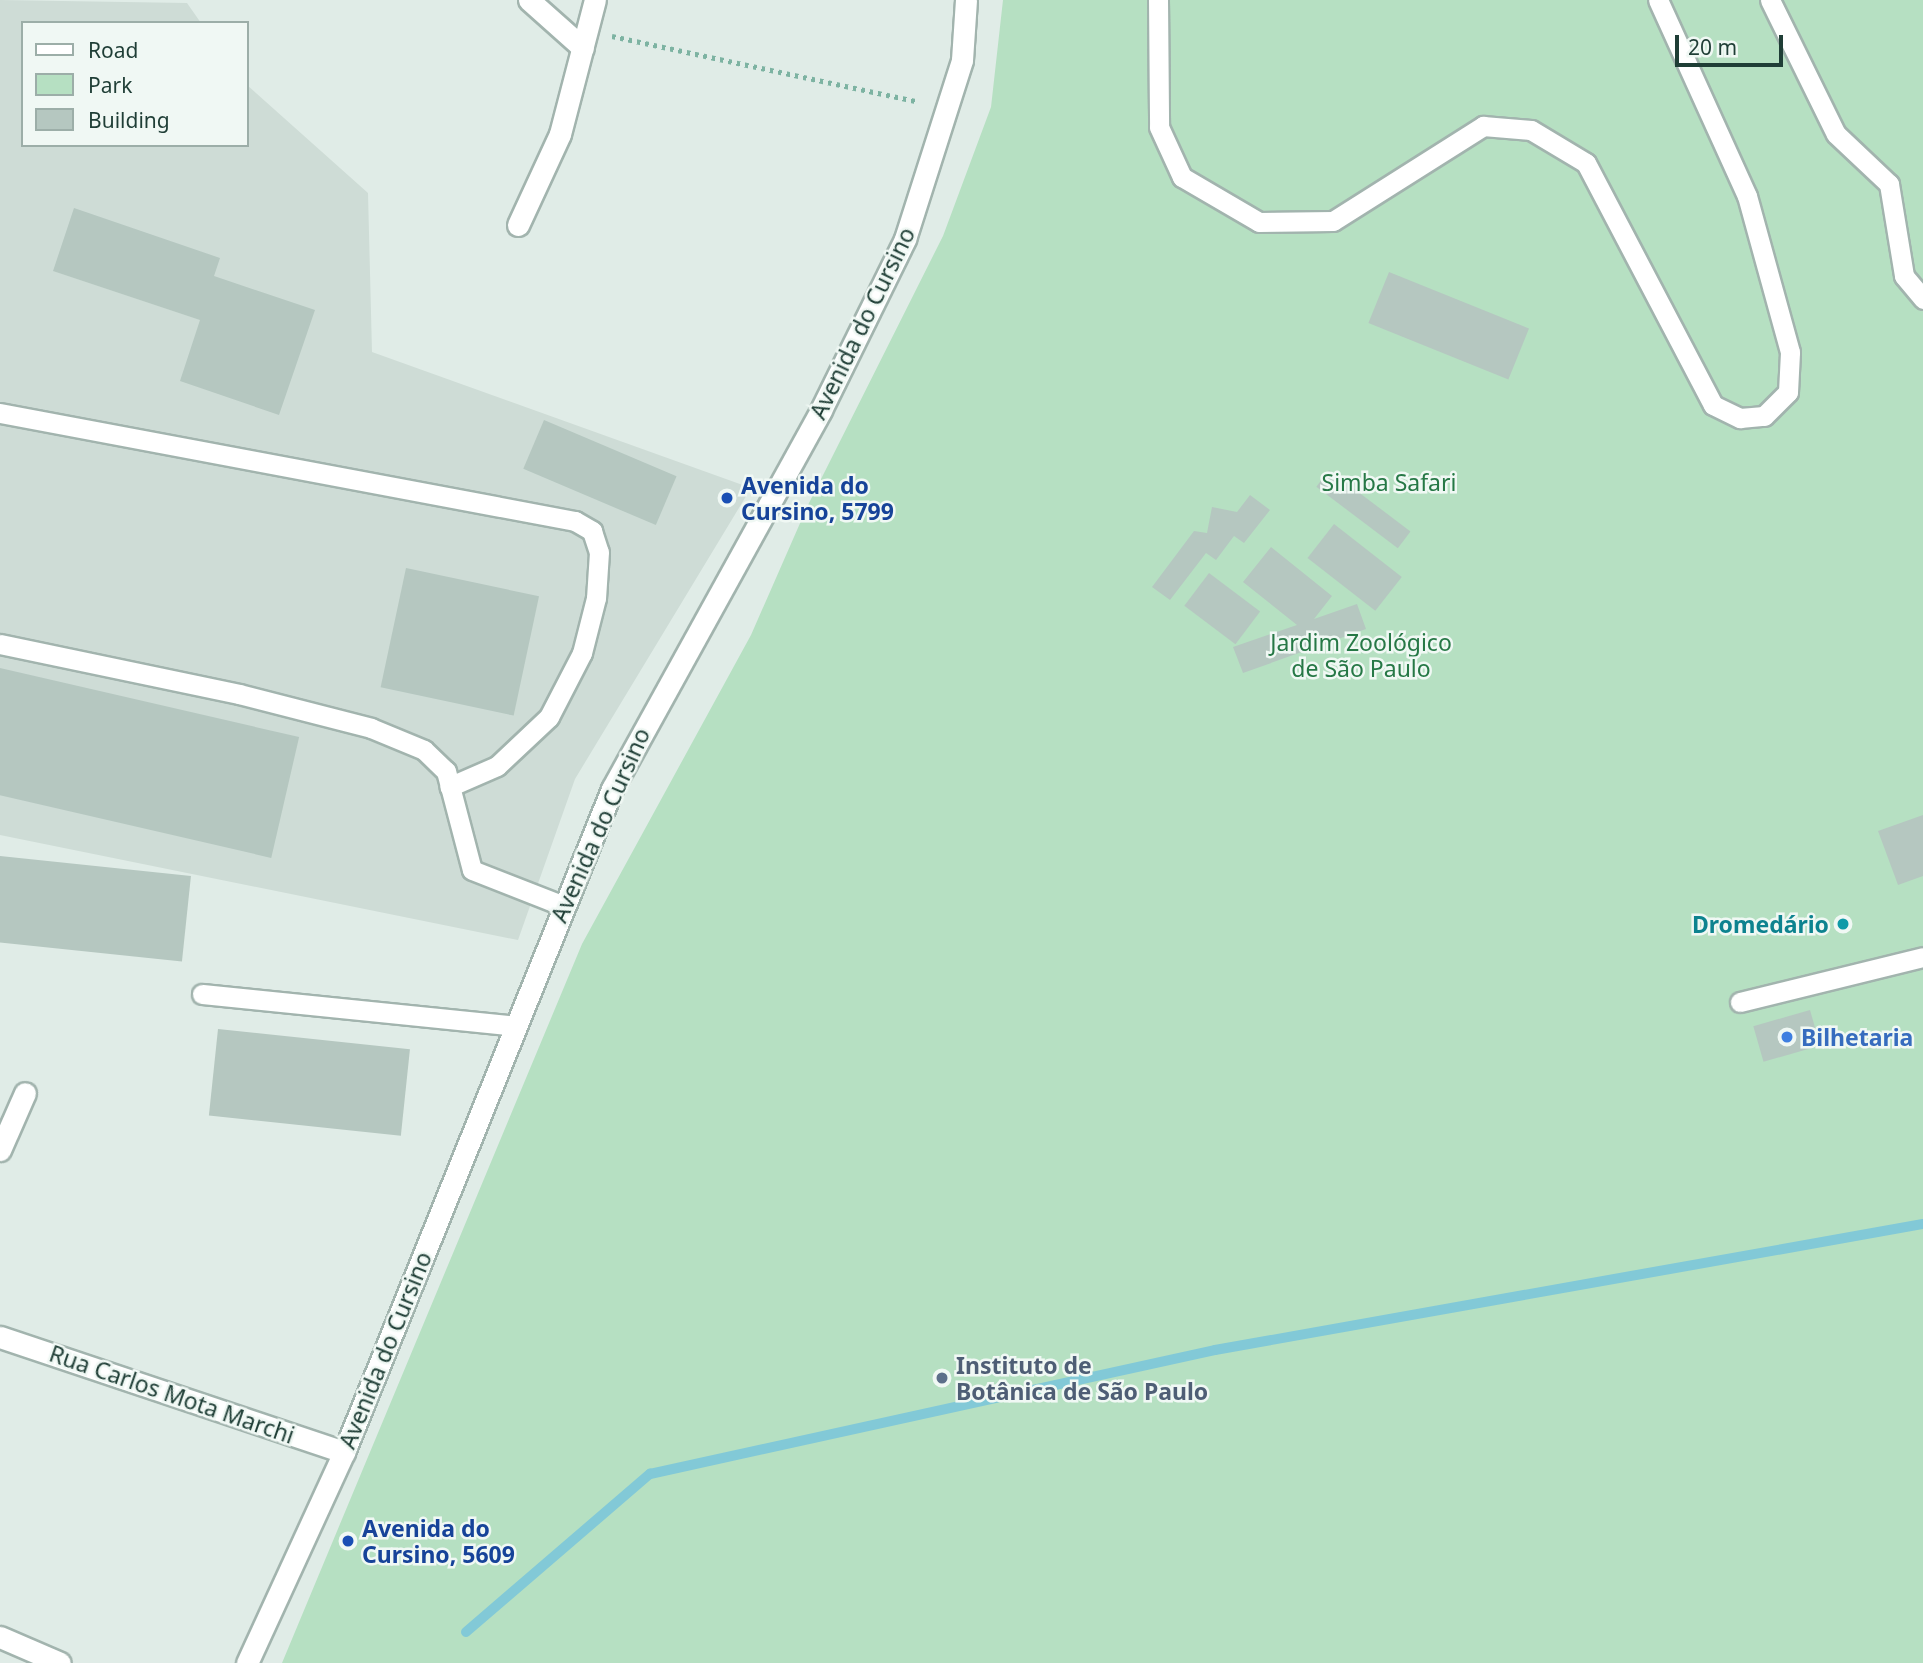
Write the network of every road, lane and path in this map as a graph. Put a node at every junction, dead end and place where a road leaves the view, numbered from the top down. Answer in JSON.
{"nodes":[{"id":1,"x":529,"y":0,"type":"edge"},
{"id":2,"x":595,"y":0,"type":"edge"},
{"id":3,"x":966,"y":0,"type":"edge"},
{"id":4,"x":1158,"y":0,"type":"edge"},
{"id":5,"x":1658,"y":0,"type":"edge"},
{"id":6,"x":1770,"y":0,"type":"edge"},
{"id":7,"x":585,"y":39,"type":"junction"},
{"id":8,"x":950,"y":109,"type":"junction"},
{"id":9,"x":518,"y":225,"type":"dead end"},
{"id":10,"x":1923,"y":299,"type":"edge"},
{"id":11,"x":0,"y":413,"type":"edge"},
{"id":12,"x":0,"y":644,"type":"edge"},
{"id":13,"x":449,"y":787,"type":"junction"},
{"id":14,"x":564,"y":906,"type":"junction"},
{"id":15,"x":1923,"y":957,"type":"edge"},
{"id":16,"x":202,"y":993,"type":"dead end"},
{"id":17,"x":1740,"y":1002,"type":"dead end"},
{"id":18,"x":515,"y":1026,"type":"junction"},
{"id":19,"x":24,"y":1093,"type":"dead end"},
{"id":20,"x":0,"y":1150,"type":"edge"},
{"id":21,"x":0,"y":1336,"type":"edge"},
{"id":22,"x":344,"y":1452,"type":"junction"},
{"id":23,"x":0,"y":1637,"type":"edge"},
{"id":24,"x":60,"y":1663,"type":"edge"},
{"id":25,"x":247,"y":1663,"type":"edge"}],
"edges":[{"from":1,"to":7,"type":"main road"},
{"from":2,"to":7,"type":"main road"},
{"from":3,"to":8,"type":"main road","name":"Avenida do Cursino"},
{"from":4,"to":5,"type":"lane"},
{"from":6,"to":10,"type":"lane"},
{"from":7,"to":8,"type":"path"},
{"from":7,"to":9,"type":"main road"},
{"from":8,"to":14,"type":"main road","name":"Avenida do Cursino"},
{"from":11,"to":13,"type":"lane"},
{"from":12,"to":13,"type":"lane"},
{"from":13,"to":14,"type":"lane"},
{"from":14,"to":18,"type":"main road","name":"Avenida do Cursino"},
{"from":15,"to":17,"type":"lane"},
{"from":16,"to":18,"type":"lane"},
{"from":18,"to":22,"type":"main road","name":"Avenida do Cursino"},
{"from":19,"to":20,"type":"main road"},
{"from":21,"to":22,"type":"main road","name":"Rua Carlos Mota Marchi"},
{"from":22,"to":25,"type":"main road","name":"Avenida do Cursino"},
{"from":23,"to":24,"type":"main road"}]}
